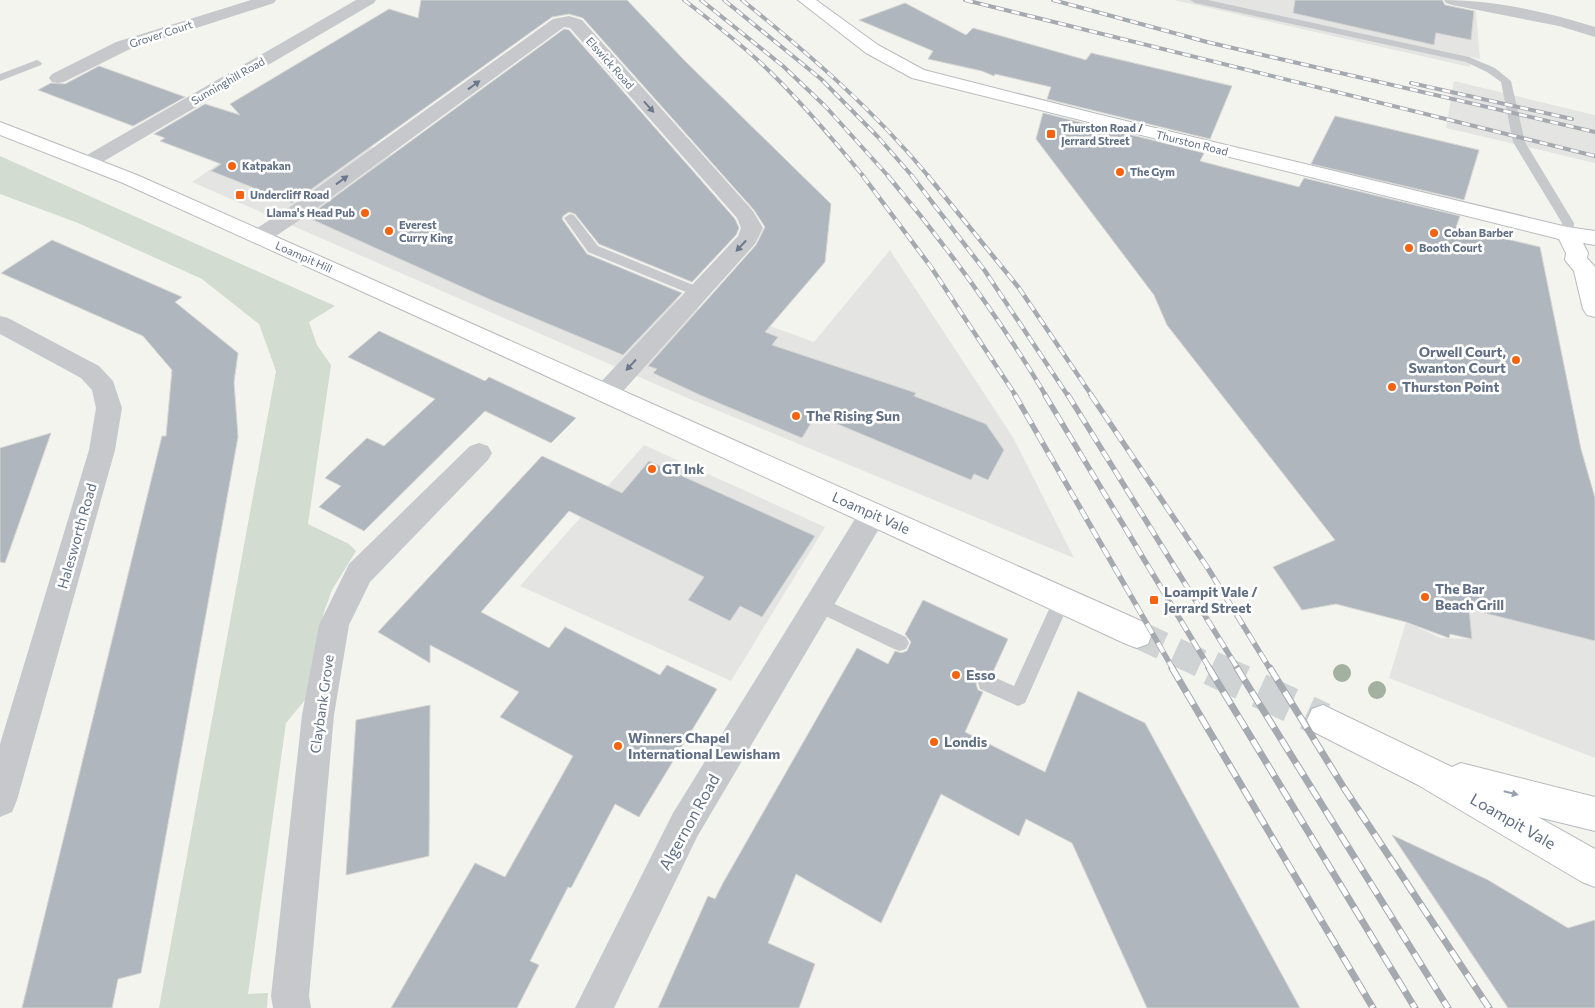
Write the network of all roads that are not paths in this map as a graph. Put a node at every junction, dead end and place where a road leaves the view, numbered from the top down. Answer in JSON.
{"nodes":[{"id":1,"x":268,"y":0,"type":"edge"},
{"id":2,"x":368,"y":0,"type":"edge"},
{"id":3,"x":1195,"y":0,"type":"edge"},
{"id":4,"x":1452,"y":0,"type":"edge"},
{"id":5,"x":807,"y":1,"type":"edge"},
{"id":6,"x":1595,"y":32,"type":"edge"},
{"id":7,"x":37,"y":63,"type":"dead end"},
{"id":8,"x":0,"y":78,"type":"edge"},
{"id":9,"x":58,"y":78,"type":"dead end"},
{"id":10,"x":0,"y":128,"type":"edge"},
{"id":11,"x":87,"y":162,"type":"junction"},
{"id":12,"x":570,"y":218,"type":"dead end"},
{"id":13,"x":1567,"y":234,"type":"junction"},
{"id":14,"x":259,"y":237,"type":"junction"},
{"id":15,"x":1595,"y":238,"type":"edge"},
{"id":16,"x":1590,"y":268,"type":"edge"},
{"id":17,"x":698,"y":292,"type":"junction"},
{"id":18,"x":1595,"y":309,"type":"edge"},
{"id":19,"x":0,"y":324,"type":"edge"},
{"id":20,"x":606,"y":392,"type":"junction"},
{"id":21,"x":479,"y":453,"type":"dead end"},
{"id":22,"x":873,"y":514,"type":"junction"},
{"id":23,"x":1062,"y":599,"type":"junction"},
{"id":24,"x":817,"y":604,"type":"junction"},
{"id":25,"x":1137,"y":634,"type":"tunnel mouth"},
{"id":26,"x":900,"y":643,"type":"dead end"},
{"id":27,"x":988,"y":683,"type":"dead end"},
{"id":28,"x":1323,"y":720,"type":"tunnel mouth"},
{"id":29,"x":1430,"y":773,"type":"junction"},
{"id":30,"x":0,"y":800,"type":"edge"},
{"id":31,"x":1595,"y":814,"type":"edge"},
{"id":32,"x":1595,"y":869,"type":"edge"},
{"id":33,"x":292,"y":1008,"type":"edge"},
{"id":34,"x":594,"y":1008,"type":"edge"}],
"edges":[{"from":1,"to":9,"type":"street","name":"Grover Court"},
{"from":2,"to":11,"type":"street","name":"Sunninghill Road"},
{"from":3,"to":13,"type":"lane"},
{"from":4,"to":6,"type":"street"},
{"from":5,"to":13,"type":"main road","name":"Thurston Road"},
{"from":7,"to":8,"type":"lane"},
{"from":10,"to":11,"type":"main road","name":"Loampit Hill"},
{"from":11,"to":14,"type":"main road","name":"Loampit Hill"},
{"from":12,"to":17,"type":"lane"},
{"from":13,"to":15,"type":"main road","name":"Thurston Road"},
{"from":13,"to":16,"type":"main road"},
{"from":14,"to":17,"type":"street","name":"Elswick Road","one_way":true},
{"from":14,"to":20,"type":"main road","name":"Loampit Hill"},
{"from":16,"to":18,"type":"main road"},
{"from":17,"to":20,"type":"street","name":"Elswick Road","one_way":true},
{"from":19,"to":30,"type":"street","name":"Halesworth Road"},
{"from":20,"to":22,"type":"main road","name":"Loampit Vale"},
{"from":21,"to":33,"type":"street","name":"Claybank Grove"},
{"from":22,"to":23,"type":"main road","name":"Loampit Vale"},
{"from":22,"to":24,"type":"street","name":"Algernon Road"},
{"from":23,"to":25,"type":"main road","name":"Loampit Vale"},
{"from":23,"to":27,"type":"lane"},
{"from":24,"to":26,"type":"lane"},
{"from":24,"to":34,"type":"street","name":"Algernon Road"},
{"from":28,"to":29,"type":"main road","name":"Loampit Vale"},
{"from":29,"to":31,"type":"main road","name":"Loampit Vale","one_way":true},
{"from":29,"to":32,"type":"main road","name":"Loampit Vale"}]}
